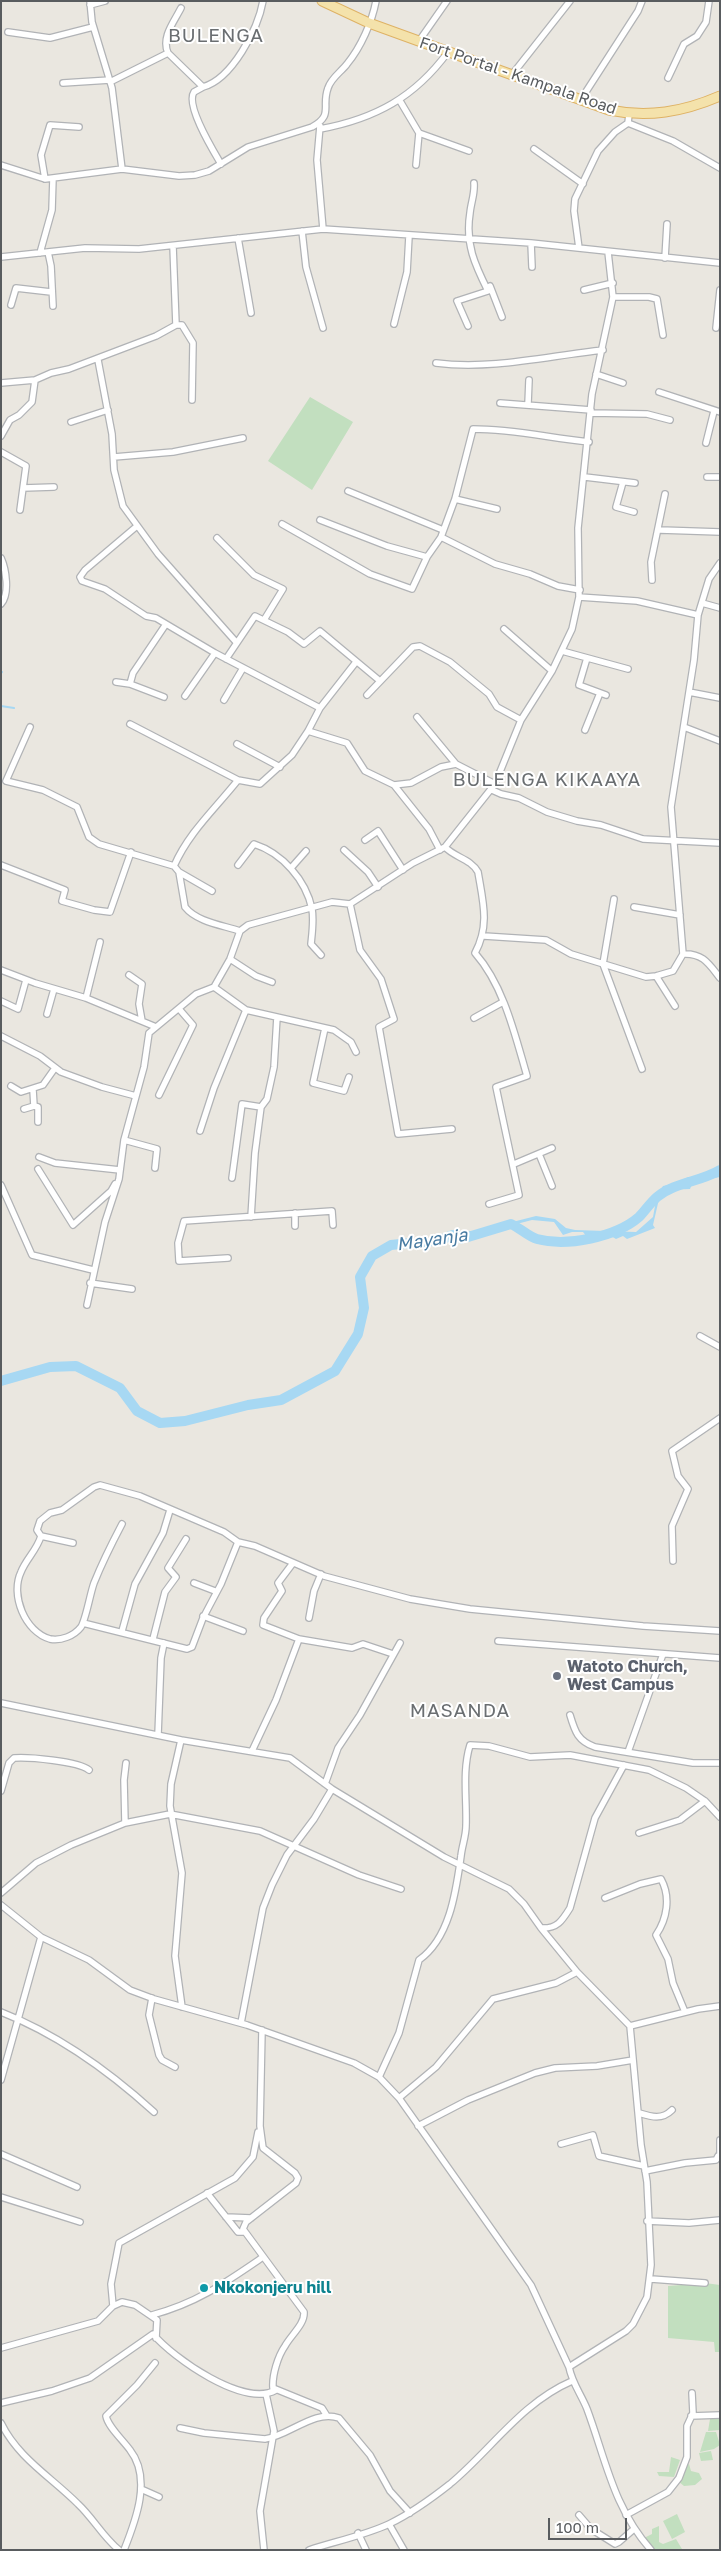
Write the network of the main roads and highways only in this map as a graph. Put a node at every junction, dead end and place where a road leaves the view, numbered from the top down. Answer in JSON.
{"nodes":[{"id":1,"x":322,"y":1,"type":"edge"},
{"id":2,"x":720,"y":96,"type":"edge"}],
"edges":[{"from":1,"to":2,"type":"main road","name":"Fort Portal - Kampala Road"}]}
